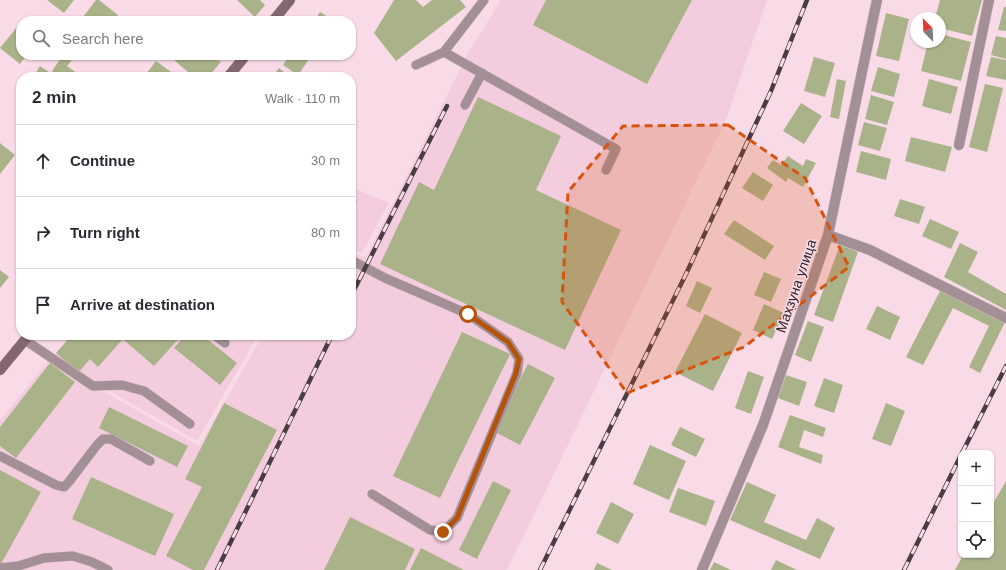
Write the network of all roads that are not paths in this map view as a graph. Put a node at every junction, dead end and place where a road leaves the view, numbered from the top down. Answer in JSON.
{"nodes":[{"id":1,"x":290,"y":0,"type":"edge"},
{"id":2,"x":484,"y":0,"type":"edge"},
{"id":3,"x":877,"y":0,"type":"edge"},
{"id":4,"x":989,"y":0,"type":"edge"},
{"id":5,"x":277,"y":16,"type":"edge"},
{"id":6,"x":444,"y":52,"type":"junction"},
{"id":7,"x":242,"y":60,"type":"edge"},
{"id":8,"x":416,"y":65,"type":"dead end"},
{"id":9,"x":232,"y":72,"type":"edge"},
{"id":10,"x":482,"y":73,"type":"junction"},
{"id":11,"x":465,"y":105,"type":"dead end"},
{"id":12,"x":960,"y":145,"type":"dead end"},
{"id":13,"x":606,"y":170,"type":"dead end"},
{"id":14,"x":828,"y":235,"type":"junction"},
{"id":15,"x":356,"y":263,"type":"edge"},
{"id":16,"x":1006,"y":318,"type":"edge"},
{"id":17,"x":25,"y":340,"type":"edge"},
{"id":18,"x":31,"y":340,"type":"edge"},
{"id":19,"x":221,"y":340,"type":"edge"},
{"id":20,"x":225,"y":343,"type":"dead end"},
{"id":21,"x":0,"y":370,"type":"edge"},
{"id":22,"x":190,"y":424,"type":"dead end"},
{"id":23,"x":0,"y":456,"type":"edge"},
{"id":24,"x":150,"y":461,"type":"dead end"},
{"id":25,"x":372,"y":494,"type":"dead end"},
{"id":26,"x":0,"y":568,"type":"edge"},
{"id":27,"x":108,"y":570,"type":"edge"},
{"id":28,"x":702,"y":570,"type":"edge"}],
"edges":[{"from":1,"to":5,"type":"main road"},
{"from":2,"to":6,"type":"lane"},
{"from":3,"to":14,"type":"street","name":"Махзуна улица"},
{"from":4,"to":12,"type":"street"},
{"from":6,"to":8,"type":"lane"},
{"from":6,"to":10,"type":"lane"},
{"from":7,"to":9,"type":"main road"},
{"from":10,"to":11,"type":"lane"},
{"from":10,"to":13,"type":"lane"},
{"from":14,"to":16,"type":"street"},
{"from":14,"to":28,"type":"street","name":"Махзуна улица"},
{"from":15,"to":25,"type":"lane"},
{"from":17,"to":21,"type":"main road"},
{"from":18,"to":22,"type":"lane"},
{"from":19,"to":20,"type":"lane"},
{"from":23,"to":24,"type":"lane"},
{"from":26,"to":27,"type":"lane"}]}
